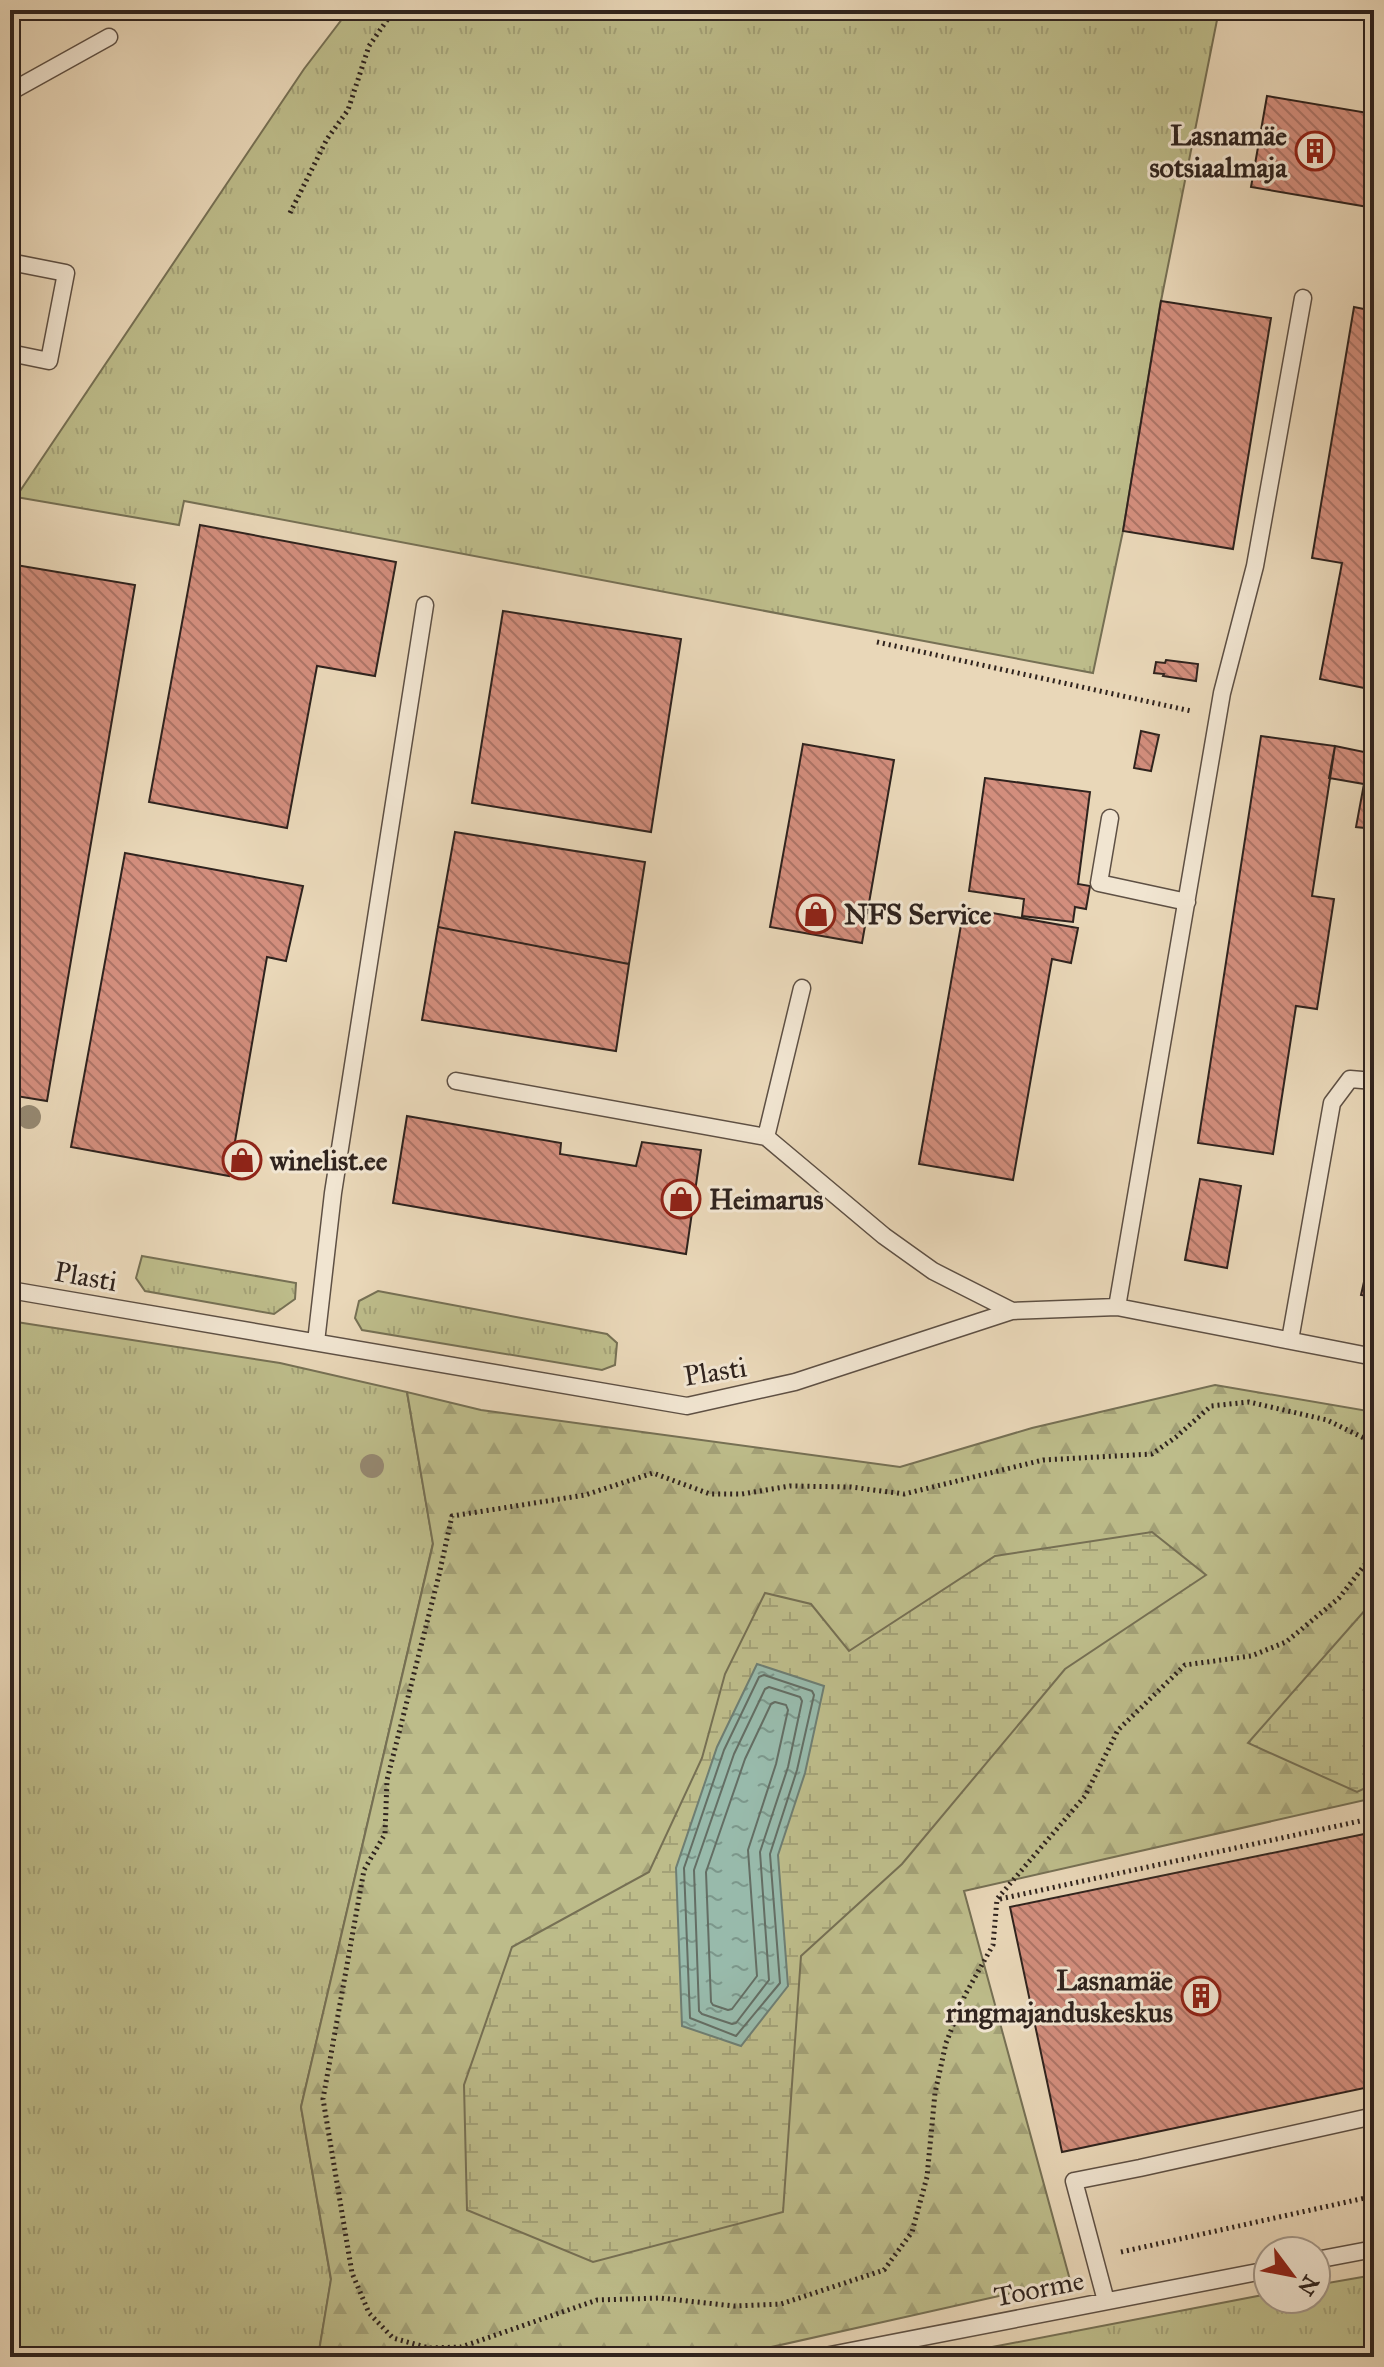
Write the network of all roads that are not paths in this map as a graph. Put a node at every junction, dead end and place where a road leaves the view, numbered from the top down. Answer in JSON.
{"nodes":[{"id":1,"x":109,"y":37,"type":"dead end"},
{"id":2,"x":10,"y":92,"type":"edge"},
{"id":3,"x":10,"y":262,"type":"edge"},
{"id":4,"x":1303,"y":298,"type":"dead end"},
{"id":5,"x":10,"y":353,"type":"edge"},
{"id":6,"x":425,"y":605,"type":"dead end"},
{"id":7,"x":1110,"y":818,"type":"dead end"},
{"id":8,"x":1187,"y":902,"type":"junction"},
{"id":9,"x":802,"y":988,"type":"dead end"},
{"id":10,"x":456,"y":1081,"type":"dead end"},
{"id":11,"x":1374,"y":1081,"type":"edge"},
{"id":12,"x":766,"y":1137,"type":"junction"},
{"id":13,"x":10,"y":1290,"type":"edge"},
{"id":14,"x":1117,"y":1307,"type":"junction"},
{"id":15,"x":1012,"y":1311,"type":"junction"},
{"id":16,"x":1290,"y":1340,"type":"junction"},
{"id":17,"x":316,"y":1342,"type":"junction"},
{"id":18,"x":1374,"y":1357,"type":"edge"},
{"id":19,"x":1374,"y":2116,"type":"edge"},
{"id":20,"x":1374,"y":2249,"type":"edge"},
{"id":21,"x":1332,"y":2257,"type":"edge"},
{"id":22,"x":1252,"y":2273,"type":"edge"},
{"id":23,"x":1106,"y":2301,"type":"junction"},
{"id":24,"x":820,"y":2357,"type":"edge"}],
"edges":[{"from":1,"to":2,"type":"lane"},
{"from":3,"to":5,"type":"lane"},
{"from":4,"to":8,"type":"lane"},
{"from":6,"to":17,"type":"lane"},
{"from":7,"to":8,"type":"lane"},
{"from":8,"to":14,"type":"lane"},
{"from":9,"to":12,"type":"lane"},
{"from":10,"to":12,"type":"lane"},
{"from":11,"to":16,"type":"lane"},
{"from":12,"to":15,"type":"lane"},
{"from":13,"to":17,"type":"lane","name":"Plasti"},
{"from":14,"to":15,"type":"lane","name":"Plasti"},
{"from":14,"to":16,"type":"lane","name":"Plasti"},
{"from":15,"to":17,"type":"lane","name":"Plasti"},
{"from":16,"to":18,"type":"lane","name":"Plasti"},
{"from":19,"to":23,"type":"lane"},
{"from":20,"to":21,"type":"lane"},
{"from":22,"to":23,"type":"lane","name":"Toorme"},
{"from":23,"to":24,"type":"lane","name":"Toorme"}]}
